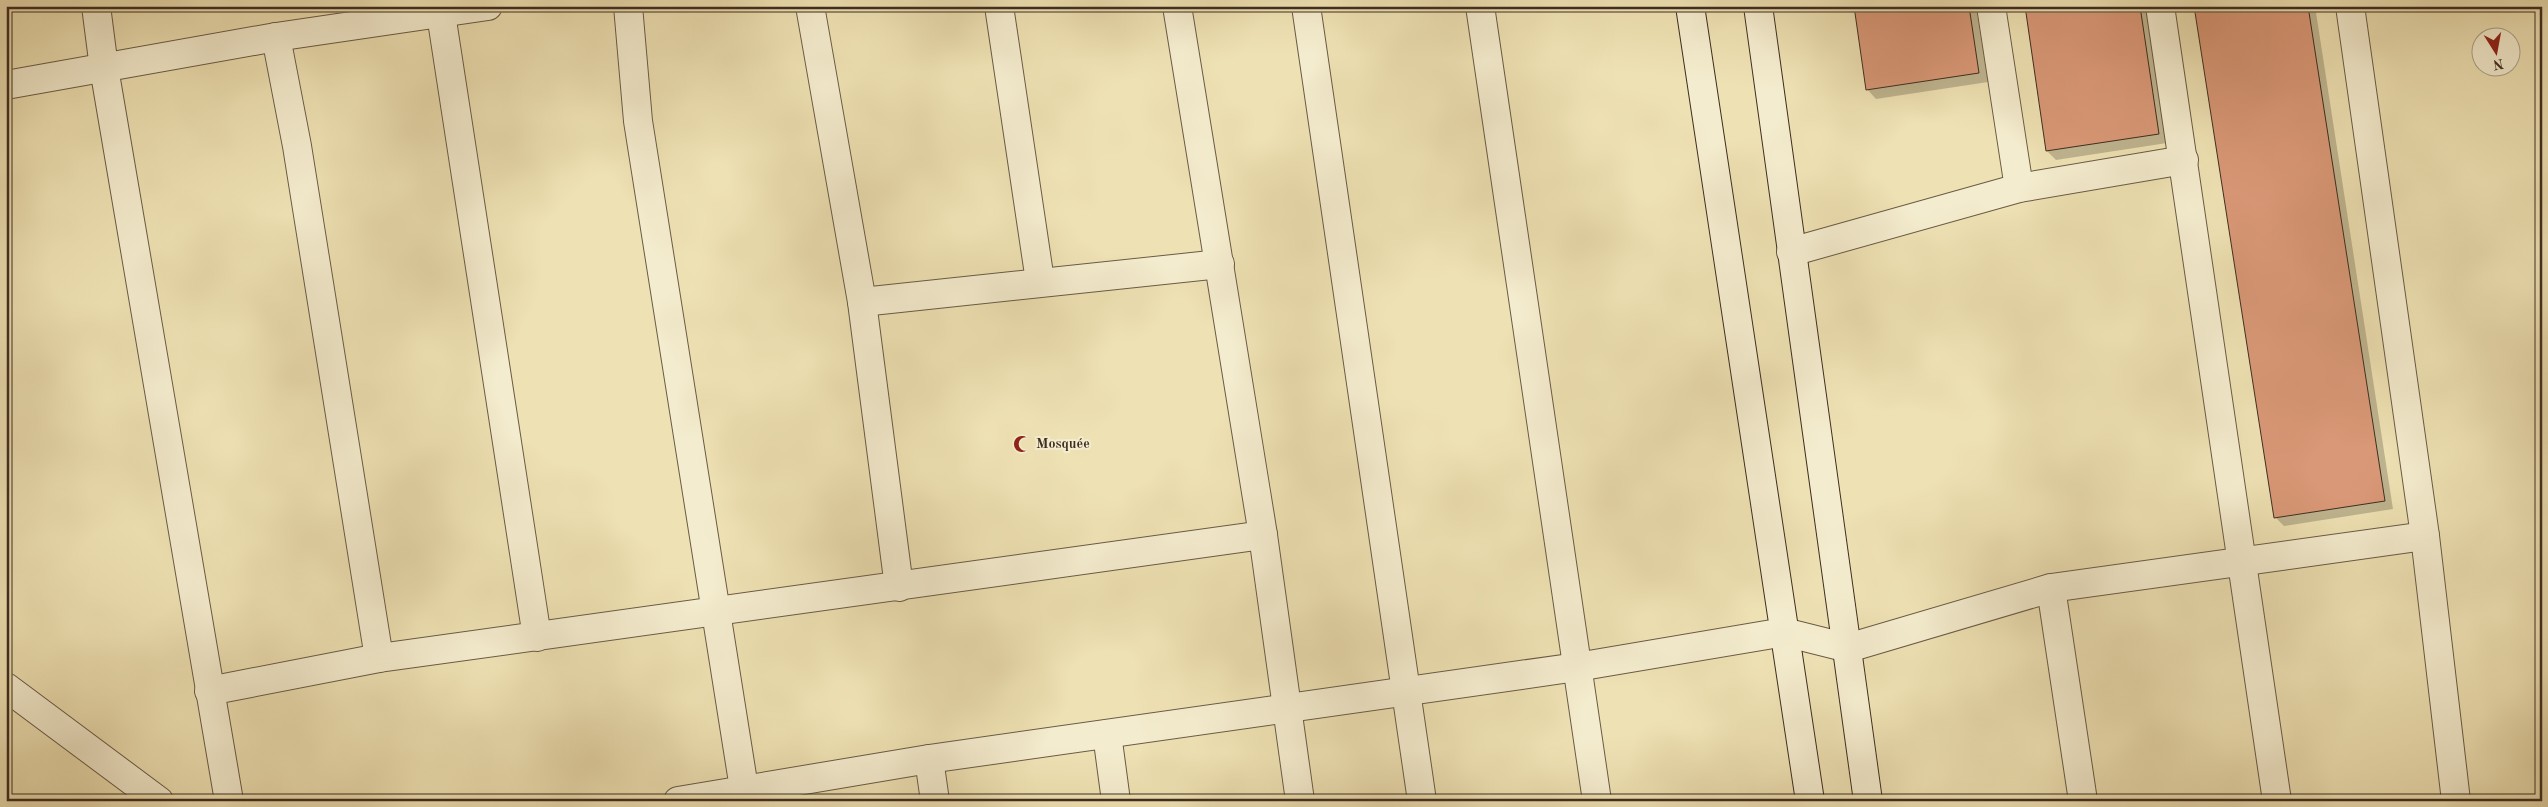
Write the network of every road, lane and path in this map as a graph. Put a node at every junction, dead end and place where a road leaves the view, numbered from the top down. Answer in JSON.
{"nodes":[{"id":1,"x":96,"y":6,"type":"edge"},
{"id":2,"x":488,"y":6,"type":"edge"},
{"id":3,"x":628,"y":6,"type":"edge"},
{"id":4,"x":810,"y":6,"type":"edge"},
{"id":5,"x":999,"y":6,"type":"edge"},
{"id":6,"x":1177,"y":6,"type":"edge"},
{"id":7,"x":1306,"y":6,"type":"edge"},
{"id":8,"x":1480,"y":6,"type":"edge"},
{"id":9,"x":1690,"y":6,"type":"edge"},
{"id":10,"x":1758,"y":6,"type":"edge"},
{"id":11,"x":1991,"y":6,"type":"edge"},
{"id":12,"x":2160,"y":6,"type":"edge"},
{"id":13,"x":2350,"y":6,"type":"edge"},
{"id":14,"x":441,"y":14,"type":"junction"},
{"id":15,"x":276,"y":37,"type":"junction"},
{"id":16,"x":104,"y":68,"type":"junction"},
{"id":17,"x":6,"y":85,"type":"edge"},
{"id":18,"x":2184,"y":160,"type":"junction"},
{"id":19,"x":2019,"y":188,"type":"junction"},
{"id":20,"x":1791,"y":252,"type":"junction"},
{"id":21,"x":1220,"y":264,"type":"junction"},
{"id":22,"x":1040,"y":281,"type":"junction"},
{"id":23,"x":862,"y":302,"type":"junction"},
{"id":24,"x":1263,"y":535,"type":"junction"},
{"id":25,"x":2426,"y":536,"type":"junction"},
{"id":26,"x":2242,"y":561,"type":"junction"},
{"id":27,"x":899,"y":587,"type":"junction"},
{"id":28,"x":2052,"y":588,"type":"junction"},
{"id":29,"x":717,"y":612,"type":"junction"},
{"id":30,"x":1784,"y":632,"type":"junction"},
{"id":31,"x":538,"y":637,"type":"junction"},
{"id":32,"x":1848,"y":648,"type":"junction"},
{"id":33,"x":379,"y":658,"type":"junction"},
{"id":34,"x":1577,"y":667,"type":"junction"},
{"id":35,"x":6,"y":687,"type":"edge"},
{"id":36,"x":209,"y":691,"type":"junction"},
{"id":37,"x":1406,"y":692,"type":"junction"},
{"id":38,"x":1287,"y":707,"type":"junction"},
{"id":39,"x":1107,"y":734,"type":"junction"},
{"id":40,"x":929,"y":759,"type":"junction"},
{"id":41,"x":745,"y":795,"type":"edge"},
{"id":42,"x":160,"y":801,"type":"edge"},
{"id":43,"x":230,"y":801,"type":"edge"},
{"id":44,"x":678,"y":801,"type":"edge"},
{"id":45,"x":935,"y":801,"type":"edge"},
{"id":46,"x":1116,"y":801,"type":"edge"},
{"id":47,"x":1300,"y":801,"type":"edge"},
{"id":48,"x":1422,"y":801,"type":"edge"},
{"id":49,"x":1597,"y":801,"type":"edge"},
{"id":50,"x":1810,"y":801,"type":"edge"},
{"id":51,"x":1868,"y":801,"type":"edge"},
{"id":52,"x":2083,"y":801,"type":"edge"},
{"id":53,"x":2277,"y":801,"type":"edge"},
{"id":54,"x":2456,"y":801,"type":"edge"}],
"edges":[{"from":1,"to":16,"type":"street"},
{"from":2,"to":14,"type":"street"},
{"from":3,"to":29,"type":"street"},
{"from":4,"to":23,"type":"street"},
{"from":5,"to":22,"type":"street"},
{"from":6,"to":21,"type":"street"},
{"from":7,"to":37,"type":"street"},
{"from":8,"to":34,"type":"street"},
{"from":9,"to":30,"type":"street"},
{"from":10,"to":20,"type":"street"},
{"from":11,"to":19,"type":"street"},
{"from":12,"to":18,"type":"street"},
{"from":13,"to":25,"type":"street"},
{"from":14,"to":15,"type":"street"},
{"from":14,"to":31,"type":"street"},
{"from":15,"to":16,"type":"street"},
{"from":15,"to":33,"type":"street"},
{"from":16,"to":17,"type":"street"},
{"from":16,"to":36,"type":"street"},
{"from":18,"to":19,"type":"street"},
{"from":18,"to":26,"type":"street"},
{"from":19,"to":20,"type":"street"},
{"from":20,"to":32,"type":"street"},
{"from":21,"to":22,"type":"street"},
{"from":21,"to":24,"type":"street"},
{"from":22,"to":23,"type":"street"},
{"from":23,"to":27,"type":"street"},
{"from":24,"to":27,"type":"street"},
{"from":24,"to":38,"type":"street"},
{"from":25,"to":26,"type":"street"},
{"from":25,"to":54,"type":"street"},
{"from":26,"to":28,"type":"street"},
{"from":26,"to":53,"type":"street"},
{"from":27,"to":29,"type":"street"},
{"from":28,"to":32,"type":"street"},
{"from":28,"to":52,"type":"street"},
{"from":29,"to":31,"type":"street"},
{"from":29,"to":41,"type":"street"},
{"from":30,"to":32,"type":"street"},
{"from":30,"to":34,"type":"street"},
{"from":30,"to":50,"type":"street"},
{"from":31,"to":33,"type":"street"},
{"from":32,"to":51,"type":"street"},
{"from":33,"to":36,"type":"street"},
{"from":34,"to":37,"type":"street"},
{"from":34,"to":49,"type":"street"},
{"from":35,"to":42,"type":"street"},
{"from":36,"to":43,"type":"street"},
{"from":37,"to":38,"type":"street"},
{"from":37,"to":48,"type":"street"},
{"from":38,"to":39,"type":"street"},
{"from":38,"to":47,"type":"street"},
{"from":39,"to":40,"type":"street"},
{"from":39,"to":46,"type":"street"},
{"from":40,"to":41,"type":"street"},
{"from":40,"to":45,"type":"street"},
{"from":41,"to":44,"type":"street"}]}
